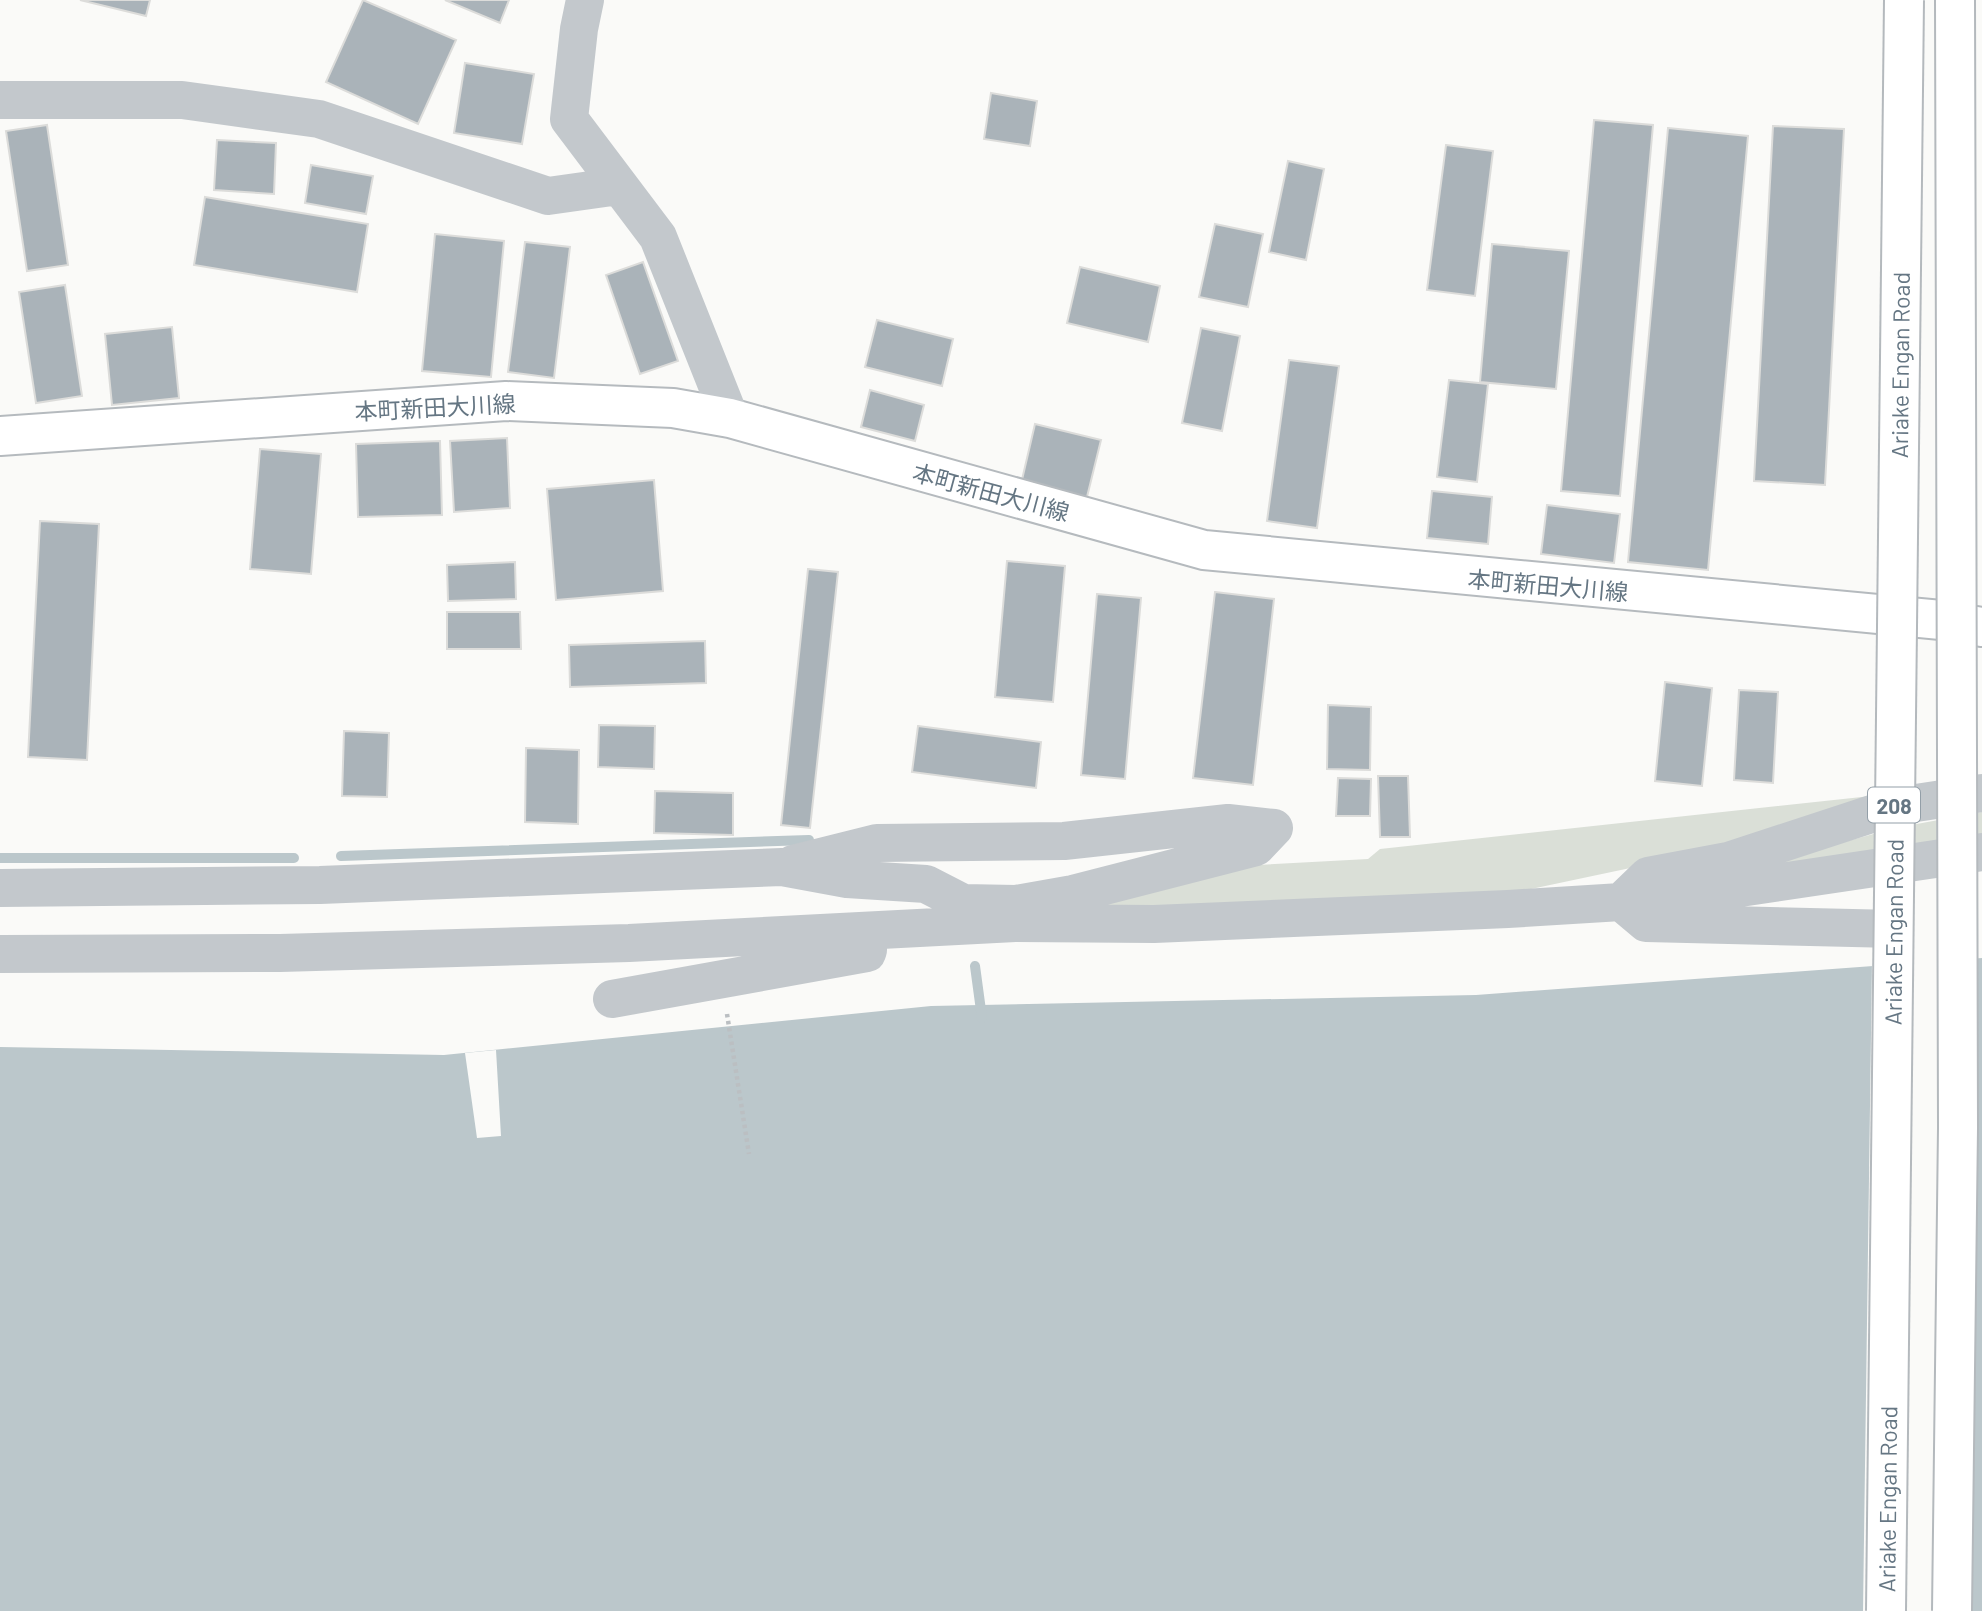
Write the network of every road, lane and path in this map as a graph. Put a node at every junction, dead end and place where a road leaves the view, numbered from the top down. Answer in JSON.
{"nodes":[{"id":1,"x":585,"y":0,"type":"edge"},
{"id":2,"x":1904,"y":0,"type":"edge"},
{"id":3,"x":1955,"y":0,"type":"edge"},
{"id":4,"x":0,"y":100,"type":"edge"},
{"id":5,"x":619,"y":186,"type":"junction"},
{"id":6,"x":730,"y":418,"type":"junction"},
{"id":7,"x":0,"y":436,"type":"edge"},
{"id":8,"x":1982,"y":626,"type":"edge"},
{"id":9,"x":1982,"y":793,"type":"edge"},
{"id":10,"x":1982,"y":852,"type":"edge"},
{"id":11,"x":782,"y":867,"type":"junction"},
{"id":12,"x":0,"y":888,"type":"edge"},
{"id":13,"x":1621,"y":902,"type":"junction"},
{"id":14,"x":1016,"y":914,"type":"junction"},
{"id":15,"x":1895,"y":929,"type":"dead end"},
{"id":16,"x":875,"y":932,"type":"junction"},
{"id":17,"x":0,"y":954,"type":"edge"},
{"id":18,"x":612,"y":999,"type":"dead end"},
{"id":19,"x":726,"y":1009,"type":"dead end"},
{"id":20,"x":749,"y":1154,"type":"dead end"},
{"id":21,"x":1886,"y":1611,"type":"edge"},
{"id":22,"x":1952,"y":1611,"type":"edge"}],
"edges":[{"from":1,"to":5,"type":"street"},
{"from":2,"to":21,"type":"main road","name":"Ariake Engan Road","number":"208","bridge":true},
{"from":3,"to":22,"type":"main road","bridge":true},
{"from":4,"to":5,"type":"street"},
{"from":5,"to":6,"type":"street"},
{"from":6,"to":7,"type":"main road","name":"本町新田大川線"},
{"from":6,"to":8,"type":"main road","name":"本町新田大川線"},
{"from":9,"to":13,"type":"street"},
{"from":10,"to":13,"type":"street"},
{"from":11,"to":12,"type":"street"},
{"from":11,"to":14,"type":"street"},
{"from":11,"to":14,"type":"street"},
{"from":13,"to":14,"type":"street"},
{"from":13,"to":15,"type":"street"},
{"from":14,"to":16,"type":"street"},
{"from":16,"to":17,"type":"street"},
{"from":16,"to":18,"type":"street"},
{"from":19,"to":20,"type":"path"}]}
